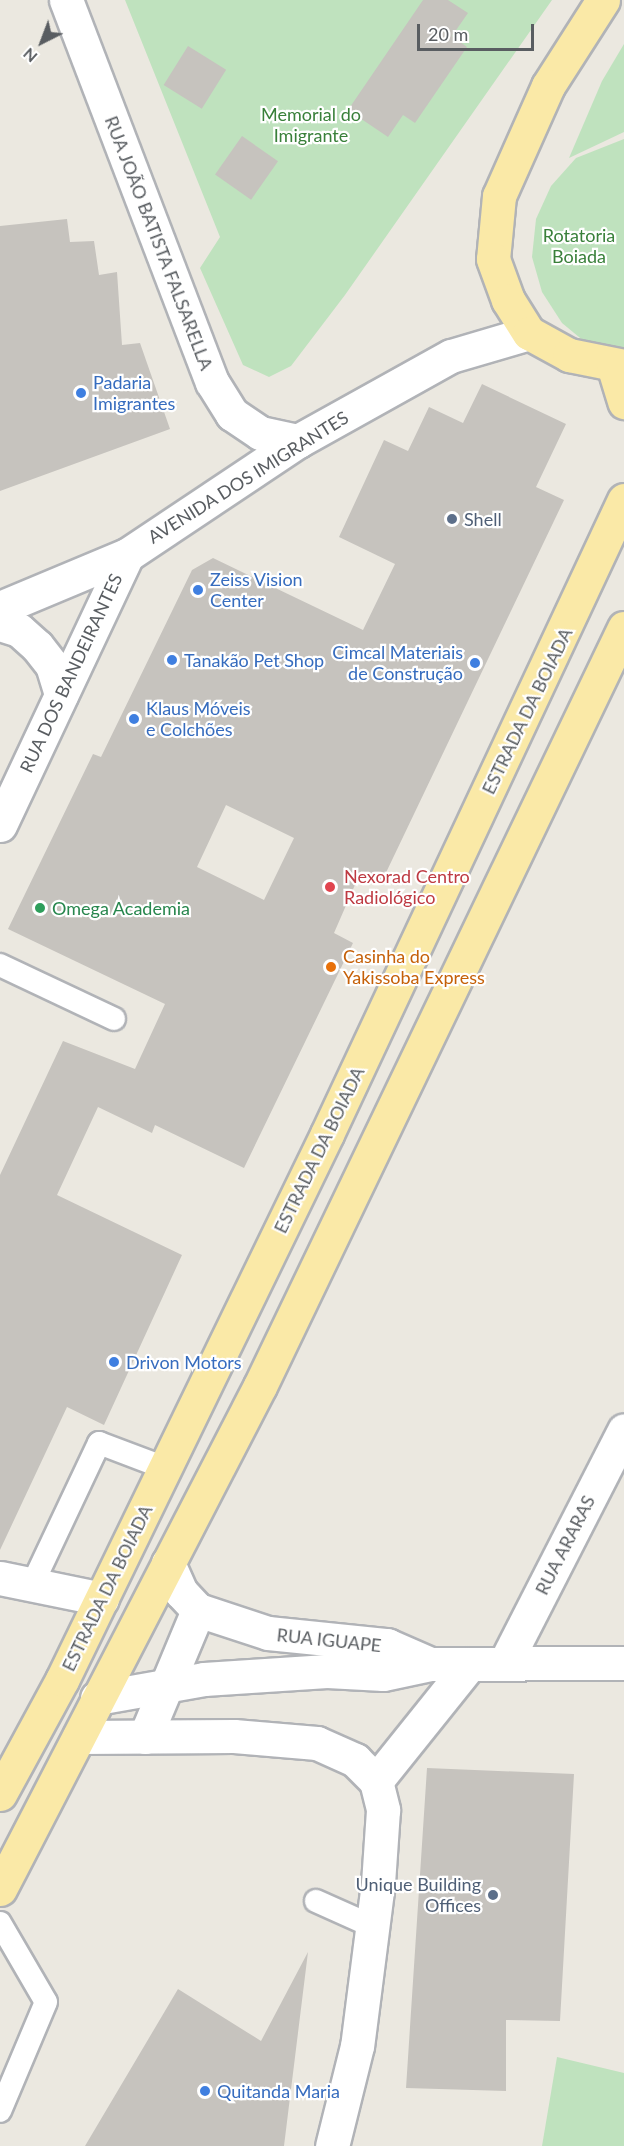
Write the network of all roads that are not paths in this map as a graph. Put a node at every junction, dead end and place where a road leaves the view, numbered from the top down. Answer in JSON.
{"nodes":[{"id":1,"x":66,"y":0,"type":"edge"},
{"id":2,"x":603,"y":0,"type":"edge"},
{"id":3,"x":529,"y":333,"type":"junction"},
{"id":4,"x":619,"y":365,"type":"edge"},
{"id":5,"x":624,"y":402,"type":"edge"},
{"id":6,"x":298,"y":441,"type":"junction"},
{"id":7,"x":624,"y":500,"type":"edge"},
{"id":8,"x":127,"y":555,"type":"junction"},
{"id":9,"x":0,"y":608,"type":"edge"},
{"id":10,"x":0,"y":624,"type":"edge"},
{"id":11,"x":624,"y":628,"type":"edge"},
{"id":12,"x":61,"y":695,"type":"junction"},
{"id":13,"x":0,"y":825,"type":"edge"},
{"id":14,"x":0,"y":965,"type":"edge"},
{"id":15,"x":114,"y":1019,"type":"dead end"},
{"id":16,"x":624,"y":1430,"type":"edge"},
{"id":17,"x":165,"y":1468,"type":"junction"},
{"id":18,"x":168,"y":1563,"type":"junction"},
{"id":19,"x":0,"y":1578,"type":"edge"},
{"id":20,"x":32,"y":1585,"type":"junction"},
{"id":21,"x":102,"y":1599,"type":"junction"},
{"id":22,"x":198,"y":1610,"type":"junction"},
{"id":23,"x":506,"y":1661,"type":"junction"},
{"id":24,"x":624,"y":1663,"type":"edge"},
{"id":25,"x":429,"y":1664,"type":"junction"},
{"id":26,"x":469,"y":1665,"type":"junction"},
{"id":27,"x":166,"y":1683,"type":"junction"},
{"id":28,"x":97,"y":1698,"type":"junction"},
{"id":29,"x":79,"y":1737,"type":"junction"},
{"id":30,"x":145,"y":1737,"type":"junction"},
{"id":31,"x":376,"y":1781,"type":"junction"},
{"id":32,"x":0,"y":1794,"type":"edge"},
{"id":33,"x":0,"y":1889,"type":"edge"},
{"id":34,"x":315,"y":1900,"type":"dead end"},
{"id":35,"x":0,"y":1923,"type":"edge"},
{"id":36,"x":372,"y":1926,"type":"junction"},
{"id":37,"x":0,"y":2111,"type":"edge"},
{"id":38,"x":332,"y":2146,"type":"edge"}],
"edges":[{"from":1,"to":6,"type":"street","name":"RUA JOÃO BATISTA FALSARELLA"},
{"from":2,"to":3,"type":"main road"},
{"from":3,"to":4,"type":"main road"},
{"from":3,"to":6,"type":"street","name":"AVENIDA DOS IMIGRANTES"},
{"from":4,"to":5,"type":"main road"},
{"from":6,"to":8,"type":"street","name":"AVENIDA DOS IMIGRANTES"},
{"from":7,"to":17,"type":"main road","name":"ESTRADA DA BOIADA"},
{"from":8,"to":9,"type":"street","name":"AVENIDA DOS IMIGRANTES"},
{"from":8,"to":12,"type":"street","name":"RUA DOS BANDEIRANTES"},
{"from":10,"to":12,"type":"street"},
{"from":11,"to":18,"type":"main road"},
{"from":12,"to":13,"type":"street","name":"RUA DOS BANDEIRANTES"},
{"from":14,"to":15,"type":"lane"},
{"from":16,"to":23,"type":"street","name":"RUA ARARAS"},
{"from":17,"to":20,"type":"lane"},
{"from":17,"to":21,"type":"main road","name":"ESTRADA DA BOIADA"},
{"from":18,"to":22,"type":"street"},
{"from":18,"to":28,"type":"main road"},
{"from":19,"to":20,"type":"street"},
{"from":20,"to":21,"type":"street"},
{"from":21,"to":32,"type":"main road","name":"ESTRADA DA BOIADA"},
{"from":22,"to":25,"type":"street","name":"RUA IGUAPE"},
{"from":22,"to":27,"type":"street"},
{"from":23,"to":24,"type":"street","name":"RUA IGUAPE"},
{"from":23,"to":26,"type":"street","name":"RUA IGUAPE"},
{"from":25,"to":26,"type":"street","name":"RUA IGUAPE"},
{"from":25,"to":27,"type":"street"},
{"from":26,"to":31,"type":"street"},
{"from":27,"to":28,"type":"street"},
{"from":27,"to":30,"type":"street"},
{"from":28,"to":29,"type":"main road"},
{"from":29,"to":30,"type":"street"},
{"from":29,"to":33,"type":"main road"},
{"from":30,"to":31,"type":"street"},
{"from":31,"to":36,"type":"street"},
{"from":34,"to":36,"type":"lane"},
{"from":35,"to":37,"type":"lane"},
{"from":36,"to":38,"type":"street"}]}
